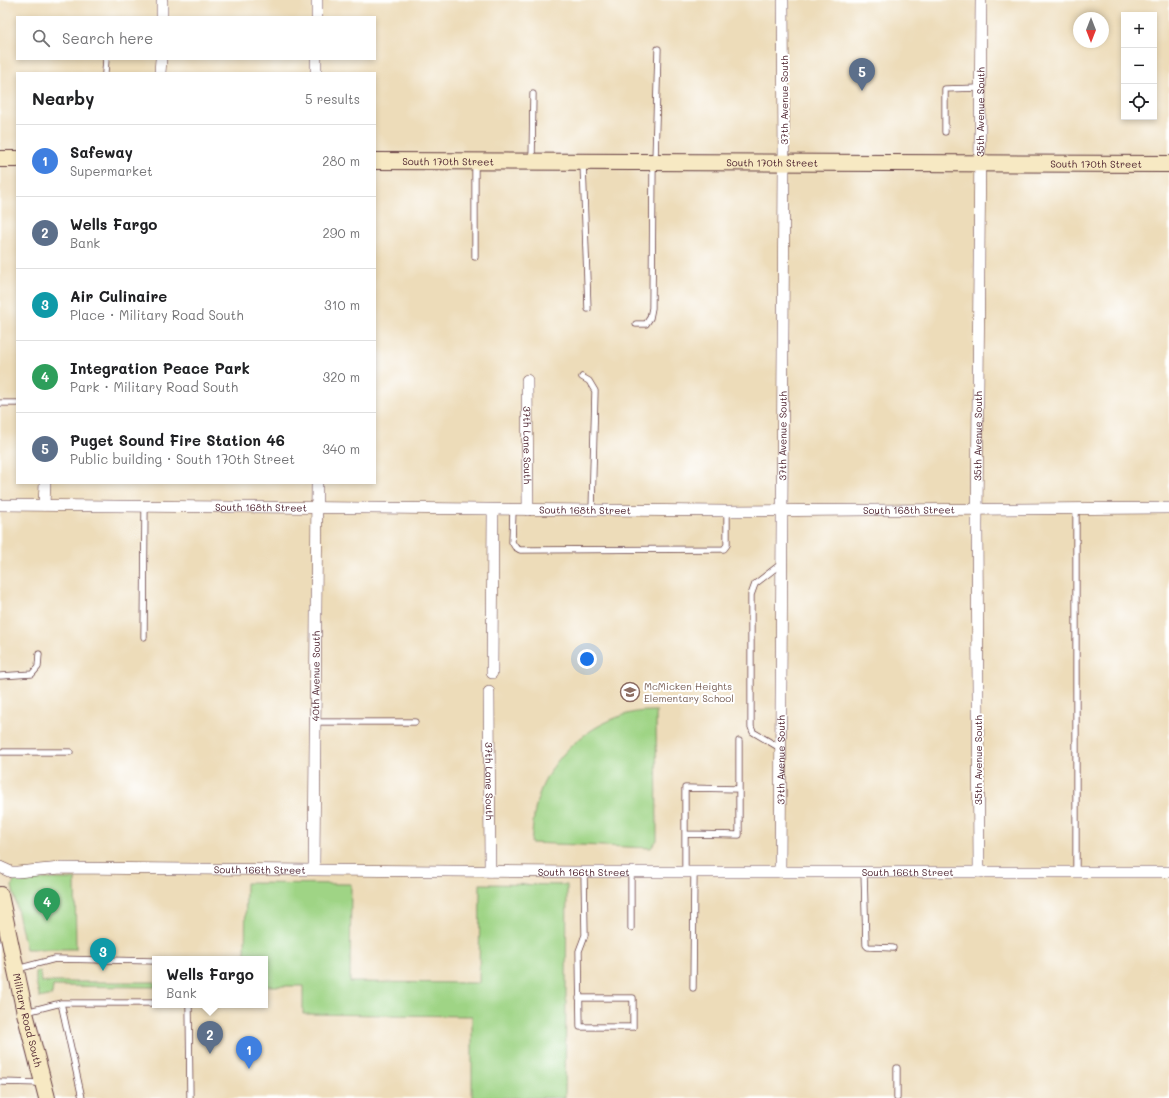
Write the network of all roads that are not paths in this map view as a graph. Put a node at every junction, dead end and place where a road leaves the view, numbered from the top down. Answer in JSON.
{"nodes":[{"id":1,"x":317,"y":0,"type":"edge"},
{"id":2,"x":783,"y":0,"type":"edge"},
{"id":3,"x":981,"y":0,"type":"edge"},
{"id":4,"x":162,"y":1,"type":"dead end"},
{"id":5,"x":162,"y":16,"type":"edge"},
{"id":6,"x":316,"y":16,"type":"edge"},
{"id":7,"x":658,"y":49,"type":"dead end"},
{"id":8,"x":106,"y":60,"type":"edge"},
{"id":9,"x":161,"y":60,"type":"edge"},
{"id":10,"x":316,"y":60,"type":"edge"},
{"id":11,"x":105,"y":72,"type":"edge"},
{"id":12,"x":160,"y":72,"type":"edge"},
{"id":13,"x":316,"y":72,"type":"edge"},
{"id":14,"x":980,"y":88,"type":"junction"},
{"id":15,"x":533,"y":94,"type":"dead end"},
{"id":16,"x":945,"y":132,"type":"dead end"},
{"id":17,"x":0,"y":159,"type":"edge"},
{"id":18,"x":16,"y":159,"type":"edge"},
{"id":19,"x":376,"y":162,"type":"edge"},
{"id":20,"x":475,"y":162,"type":"junction"},
{"id":21,"x":532,"y":162,"type":"junction"},
{"id":22,"x":584,"y":162,"type":"junction"},
{"id":23,"x":654,"y":163,"type":"junction"},
{"id":24,"x":980,"y":163,"type":"junction"},
{"id":25,"x":784,"y":164,"type":"junction"},
{"id":26,"x":1169,"y":164,"type":"edge"},
{"id":27,"x":475,"y":257,"type":"dead end"},
{"id":28,"x":588,"y":309,"type":"dead end"},
{"id":29,"x":636,"y":324,"type":"dead end"},
{"id":30,"x":582,"y":377,"type":"dead end"},
{"id":31,"x":527,"y":380,"type":"dead end"},
{"id":32,"x":0,"y":403,"type":"edge"},
{"id":33,"x":16,"y":403,"type":"edge"},
{"id":34,"x":45,"y":484,"type":"edge"},
{"id":35,"x":317,"y":484,"type":"edge"},
{"id":36,"x":0,"y":505,"type":"edge"},
{"id":37,"x":44,"y":505,"type":"junction"},
{"id":38,"x":145,"y":506,"type":"junction"},
{"id":39,"x":318,"y":507,"type":"junction"},
{"id":40,"x":1076,"y":508,"type":"junction"},
{"id":41,"x":1169,"y":508,"type":"edge"},
{"id":42,"x":977,"y":509,"type":"junction"},
{"id":43,"x":493,"y":510,"type":"junction"},
{"id":44,"x":513,"y":510,"type":"junction"},
{"id":45,"x":528,"y":510,"type":"junction"},
{"id":46,"x":592,"y":510,"type":"junction"},
{"id":47,"x":727,"y":510,"type":"junction"},
{"id":48,"x":782,"y":510,"type":"junction"},
{"id":49,"x":782,"y":563,"type":"junction"},
{"id":50,"x":144,"y":637,"type":"dead end"},
{"id":51,"x":38,"y":654,"type":"dead end"},
{"id":52,"x":492,"y":673,"type":"dead end"},
{"id":53,"x":0,"y":676,"type":"edge"},
{"id":54,"x":489,"y":692,"type":"dead end"},
{"id":55,"x":316,"y":722,"type":"junction"},
{"id":56,"x":414,"y":722,"type":"dead end"},
{"id":57,"x":739,"y":741,"type":"dead end"},
{"id":58,"x":781,"y":749,"type":"junction"},
{"id":59,"x":0,"y":752,"type":"edge"},
{"id":60,"x":70,"y":752,"type":"dead end"},
{"id":61,"x":739,"y":788,"type":"junction"},
{"id":62,"x":685,"y":834,"type":"junction"},
{"id":63,"x":0,"y":867,"type":"edge"},
{"id":64,"x":314,"y":869,"type":"junction"},
{"id":65,"x":490,"y":871,"type":"junction"},
{"id":66,"x":584,"y":872,"type":"junction"},
{"id":67,"x":631,"y":872,"type":"junction"},
{"id":68,"x":690,"y":872,"type":"junction"},
{"id":69,"x":780,"y":872,"type":"junction"},
{"id":70,"x":864,"y":872,"type":"junction"},
{"id":71,"x":979,"y":872,"type":"junction"},
{"id":72,"x":1076,"y":872,"type":"junction"},
{"id":73,"x":1169,"y":872,"type":"edge"},
{"id":74,"x":0,"y":895,"type":"edge"},
{"id":75,"x":631,"y":928,"type":"dead end"},
{"id":76,"x":893,"y":948,"type":"dead end"},
{"id":77,"x":152,"y":960,"type":"edge"},
{"id":78,"x":16,"y":969,"type":"junction"},
{"id":79,"x":693,"y":988,"type":"dead end"},
{"id":80,"x":579,"y":998,"type":"junction"},
{"id":81,"x":61,"y":1003,"type":"junction"},
{"id":82,"x":152,"y":1003,"type":"edge"},
{"id":83,"x":190,"y":1008,"type":"edge"},
{"id":84,"x":25,"y":1012,"type":"junction"},
{"id":85,"x":897,"y":1068,"type":"dead end"},
{"id":86,"x":0,"y":1082,"type":"edge"},
{"id":87,"x":45,"y":1090,"type":"edge"},
{"id":88,"x":82,"y":1098,"type":"edge"},
{"id":89,"x":190,"y":1098,"type":"edge"},
{"id":90,"x":897,"y":1098,"type":"edge"}],
"edges":[{"from":1,"to":6,"type":"street"},
{"from":2,"to":25,"type":"street","name":"37th Avenue South"},
{"from":3,"to":14,"type":"street","name":"35th Avenue South"},
{"from":4,"to":5,"type":"street"},
{"from":7,"to":23,"type":"lane"},
{"from":8,"to":11,"type":"lane"},
{"from":9,"to":12,"type":"street"},
{"from":10,"to":13,"type":"street"},
{"from":14,"to":16,"type":"lane"},
{"from":14,"to":24,"type":"street","name":"35th Avenue South"},
{"from":15,"to":21,"type":"lane"},
{"from":17,"to":18,"type":"street"},
{"from":19,"to":20,"type":"street","name":"South 170th Street"},
{"from":20,"to":21,"type":"street","name":"South 170th Street"},
{"from":20,"to":27,"type":"lane"},
{"from":21,"to":22,"type":"street","name":"South 170th Street"},
{"from":22,"to":23,"type":"street","name":"South 170th Street"},
{"from":22,"to":28,"type":"lane"},
{"from":23,"to":25,"type":"street","name":"South 170th Street"},
{"from":23,"to":29,"type":"lane"},
{"from":24,"to":25,"type":"street","name":"South 170th Street"},
{"from":24,"to":26,"type":"street","name":"South 170th Street"},
{"from":24,"to":42,"type":"street","name":"35th Avenue South"},
{"from":25,"to":48,"type":"street","name":"37th Avenue South"},
{"from":30,"to":46,"type":"lane"},
{"from":31,"to":45,"type":"street","name":"37th Lane South"},
{"from":32,"to":33,"type":"lane"},
{"from":34,"to":37,"type":"street"},
{"from":35,"to":39,"type":"street","name":"40th Avenue South"},
{"from":36,"to":37,"type":"street","name":"South 168th Street"},
{"from":37,"to":38,"type":"street","name":"South 168th Street"},
{"from":38,"to":39,"type":"street","name":"South 168th Street"},
{"from":38,"to":50,"type":"lane"},
{"from":39,"to":43,"type":"street","name":"South 168th Street"},
{"from":39,"to":55,"type":"street","name":"40th Avenue South"},
{"from":40,"to":41,"type":"street","name":"South 168th Street"},
{"from":40,"to":42,"type":"street","name":"South 168th Street"},
{"from":40,"to":72,"type":"lane"},
{"from":42,"to":48,"type":"street","name":"South 168th Street"},
{"from":42,"to":71,"type":"street","name":"35th Avenue South"},
{"from":43,"to":44,"type":"street","name":"South 168th Street"},
{"from":43,"to":52,"type":"street"},
{"from":44,"to":45,"type":"street","name":"South 168th Street"},
{"from":44,"to":47,"type":"lane"},
{"from":45,"to":46,"type":"street","name":"South 168th Street"},
{"from":46,"to":47,"type":"street","name":"South 168th Street"},
{"from":47,"to":48,"type":"street","name":"South 168th Street"},
{"from":48,"to":49,"type":"street","name":"37th Avenue South"},
{"from":49,"to":58,"type":"street","name":"37th Avenue South"},
{"from":49,"to":58,"type":"lane"},
{"from":51,"to":53,"type":"lane"},
{"from":54,"to":65,"type":"street","name":"37th Lane South"},
{"from":55,"to":56,"type":"lane"},
{"from":55,"to":64,"type":"street","name":"40th Avenue South"},
{"from":57,"to":61,"type":"lane"},
{"from":58,"to":69,"type":"street","name":"37th Avenue South"},
{"from":59,"to":60,"type":"lane"},
{"from":61,"to":62,"type":"lane"},
{"from":61,"to":62,"type":"lane"},
{"from":62,"to":68,"type":"lane"},
{"from":63,"to":64,"type":"street","name":"South 166th Street"},
{"from":64,"to":65,"type":"street","name":"South 166th Street"},
{"from":65,"to":66,"type":"street","name":"South 166th Street"},
{"from":66,"to":67,"type":"street","name":"South 166th Street"},
{"from":66,"to":80,"type":"lane"},
{"from":67,"to":68,"type":"street","name":"South 166th Street"},
{"from":67,"to":75,"type":"lane"},
{"from":68,"to":69,"type":"street","name":"South 166th Street"},
{"from":68,"to":79,"type":"lane"},
{"from":69,"to":70,"type":"street","name":"South 166th Street"},
{"from":70,"to":71,"type":"street","name":"South 166th Street"},
{"from":70,"to":76,"type":"lane"},
{"from":71,"to":72,"type":"street","name":"South 166th Street"},
{"from":72,"to":73,"type":"street","name":"South 166th Street"},
{"from":74,"to":78,"type":"street","name":"Military Road South"},
{"from":77,"to":78,"type":"lane"},
{"from":78,"to":84,"type":"street","name":"Military Road South"},
{"from":80,"to":80,"type":"lane"},
{"from":81,"to":82,"type":"lane"},
{"from":81,"to":84,"type":"lane"},
{"from":81,"to":88,"type":"lane"},
{"from":83,"to":89,"type":"lane"},
{"from":84,"to":87,"type":"street","name":"Military Road South"},
{"from":85,"to":90,"type":"lane"},
{"from":86,"to":87,"type":"lane"}]}
